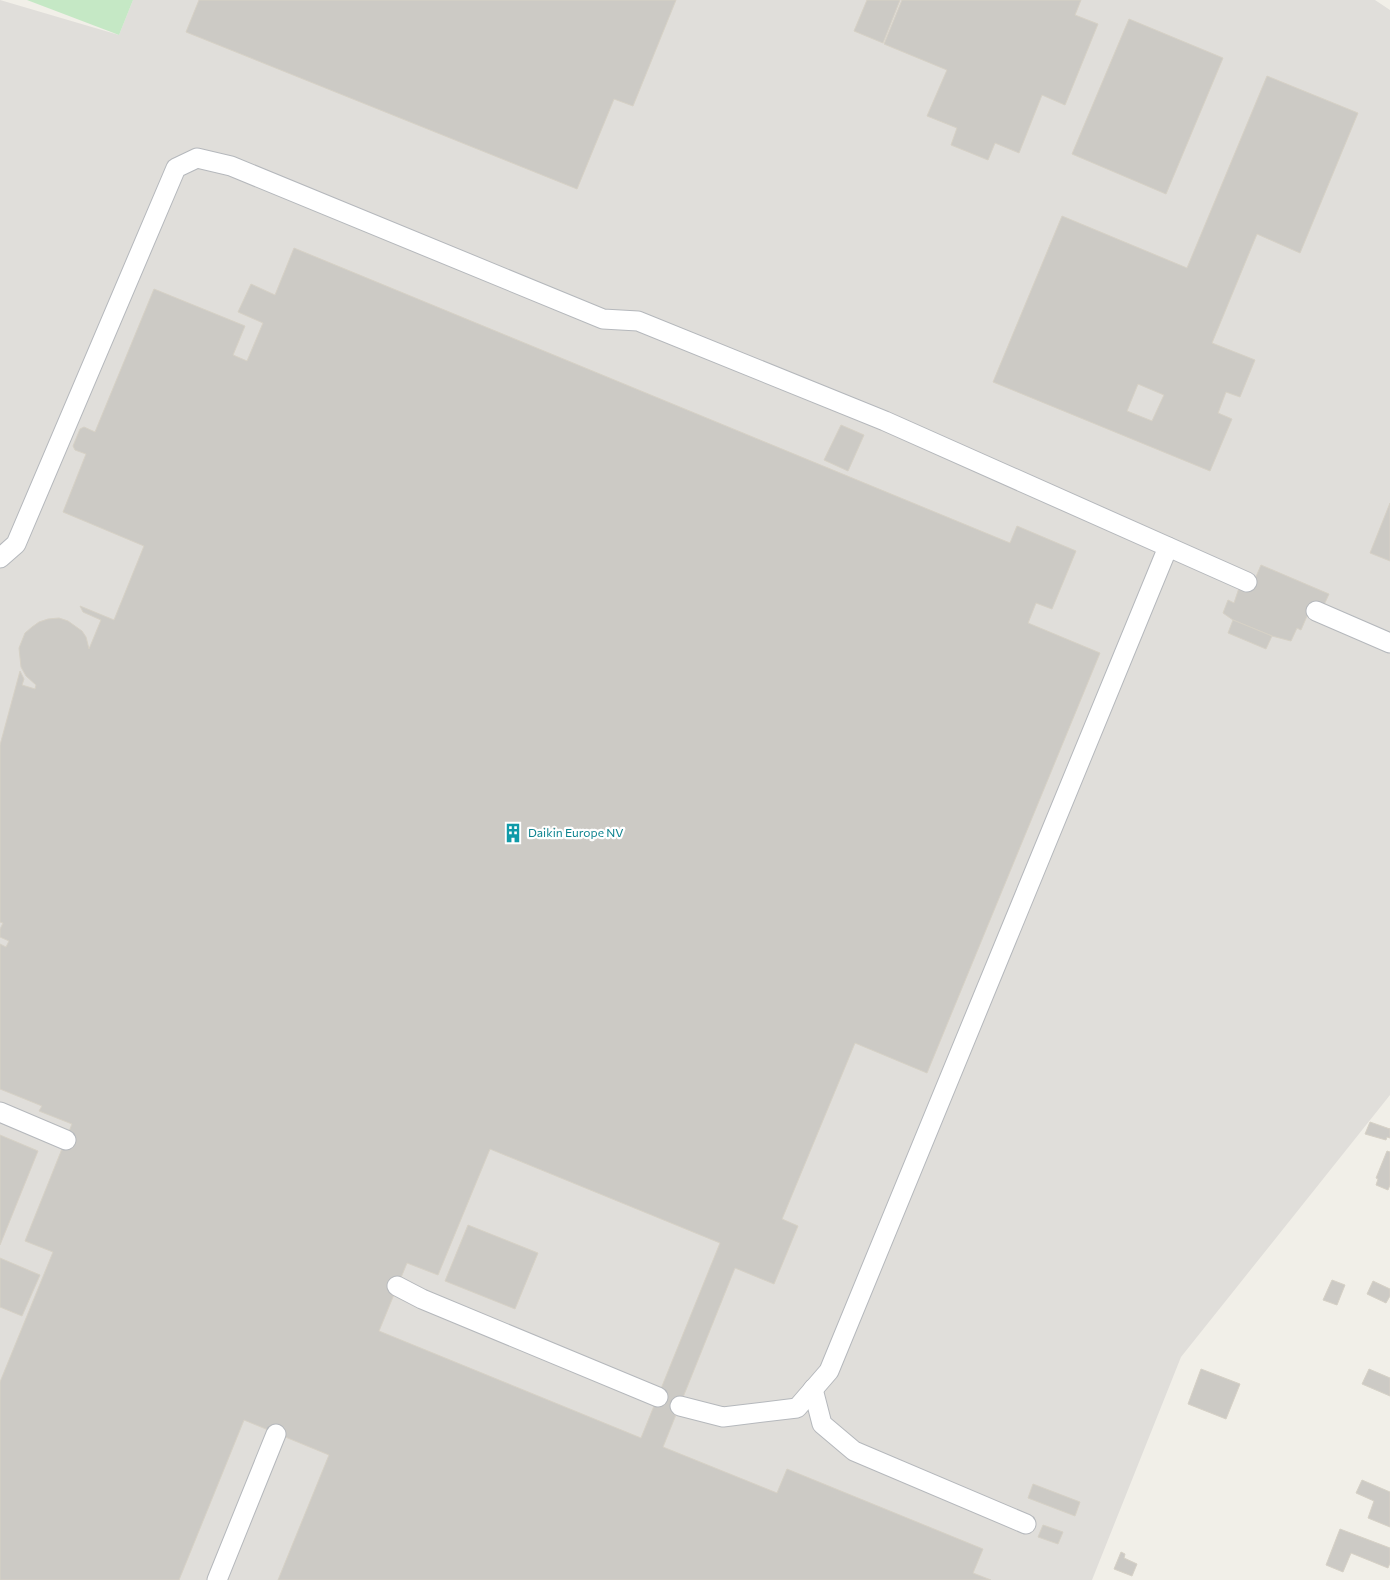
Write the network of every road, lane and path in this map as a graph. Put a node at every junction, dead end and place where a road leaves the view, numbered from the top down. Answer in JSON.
{"nodes":[{"id":1,"x":1168,"y":547,"type":"junction"},
{"id":2,"x":0,"y":558,"type":"edge"},
{"id":3,"x":1247,"y":582,"type":"dead end"},
{"id":4,"x":1316,"y":611,"type":"dead end"},
{"id":5,"x":1390,"y":643,"type":"edge"},
{"id":6,"x":0,"y":1112,"type":"edge"},
{"id":7,"x":66,"y":1140,"type":"dead end"},
{"id":8,"x":397,"y":1286,"type":"dead end"},
{"id":9,"x":813,"y":1389,"type":"junction"},
{"id":10,"x":658,"y":1397,"type":"dead end"},
{"id":11,"x":680,"y":1406,"type":"dead end"},
{"id":12,"x":276,"y":1434,"type":"dead end"},
{"id":13,"x":1026,"y":1524,"type":"dead end"},
{"id":14,"x":217,"y":1580,"type":"edge"}],
"edges":[{"from":1,"to":2,"type":"lane"},
{"from":1,"to":3,"type":"lane"},
{"from":1,"to":9,"type":"lane"},
{"from":4,"to":5,"type":"lane"},
{"from":6,"to":7,"type":"lane"},
{"from":8,"to":10,"type":"lane"},
{"from":9,"to":11,"type":"lane"},
{"from":9,"to":13,"type":"lane"},
{"from":12,"to":14,"type":"lane"}]}
